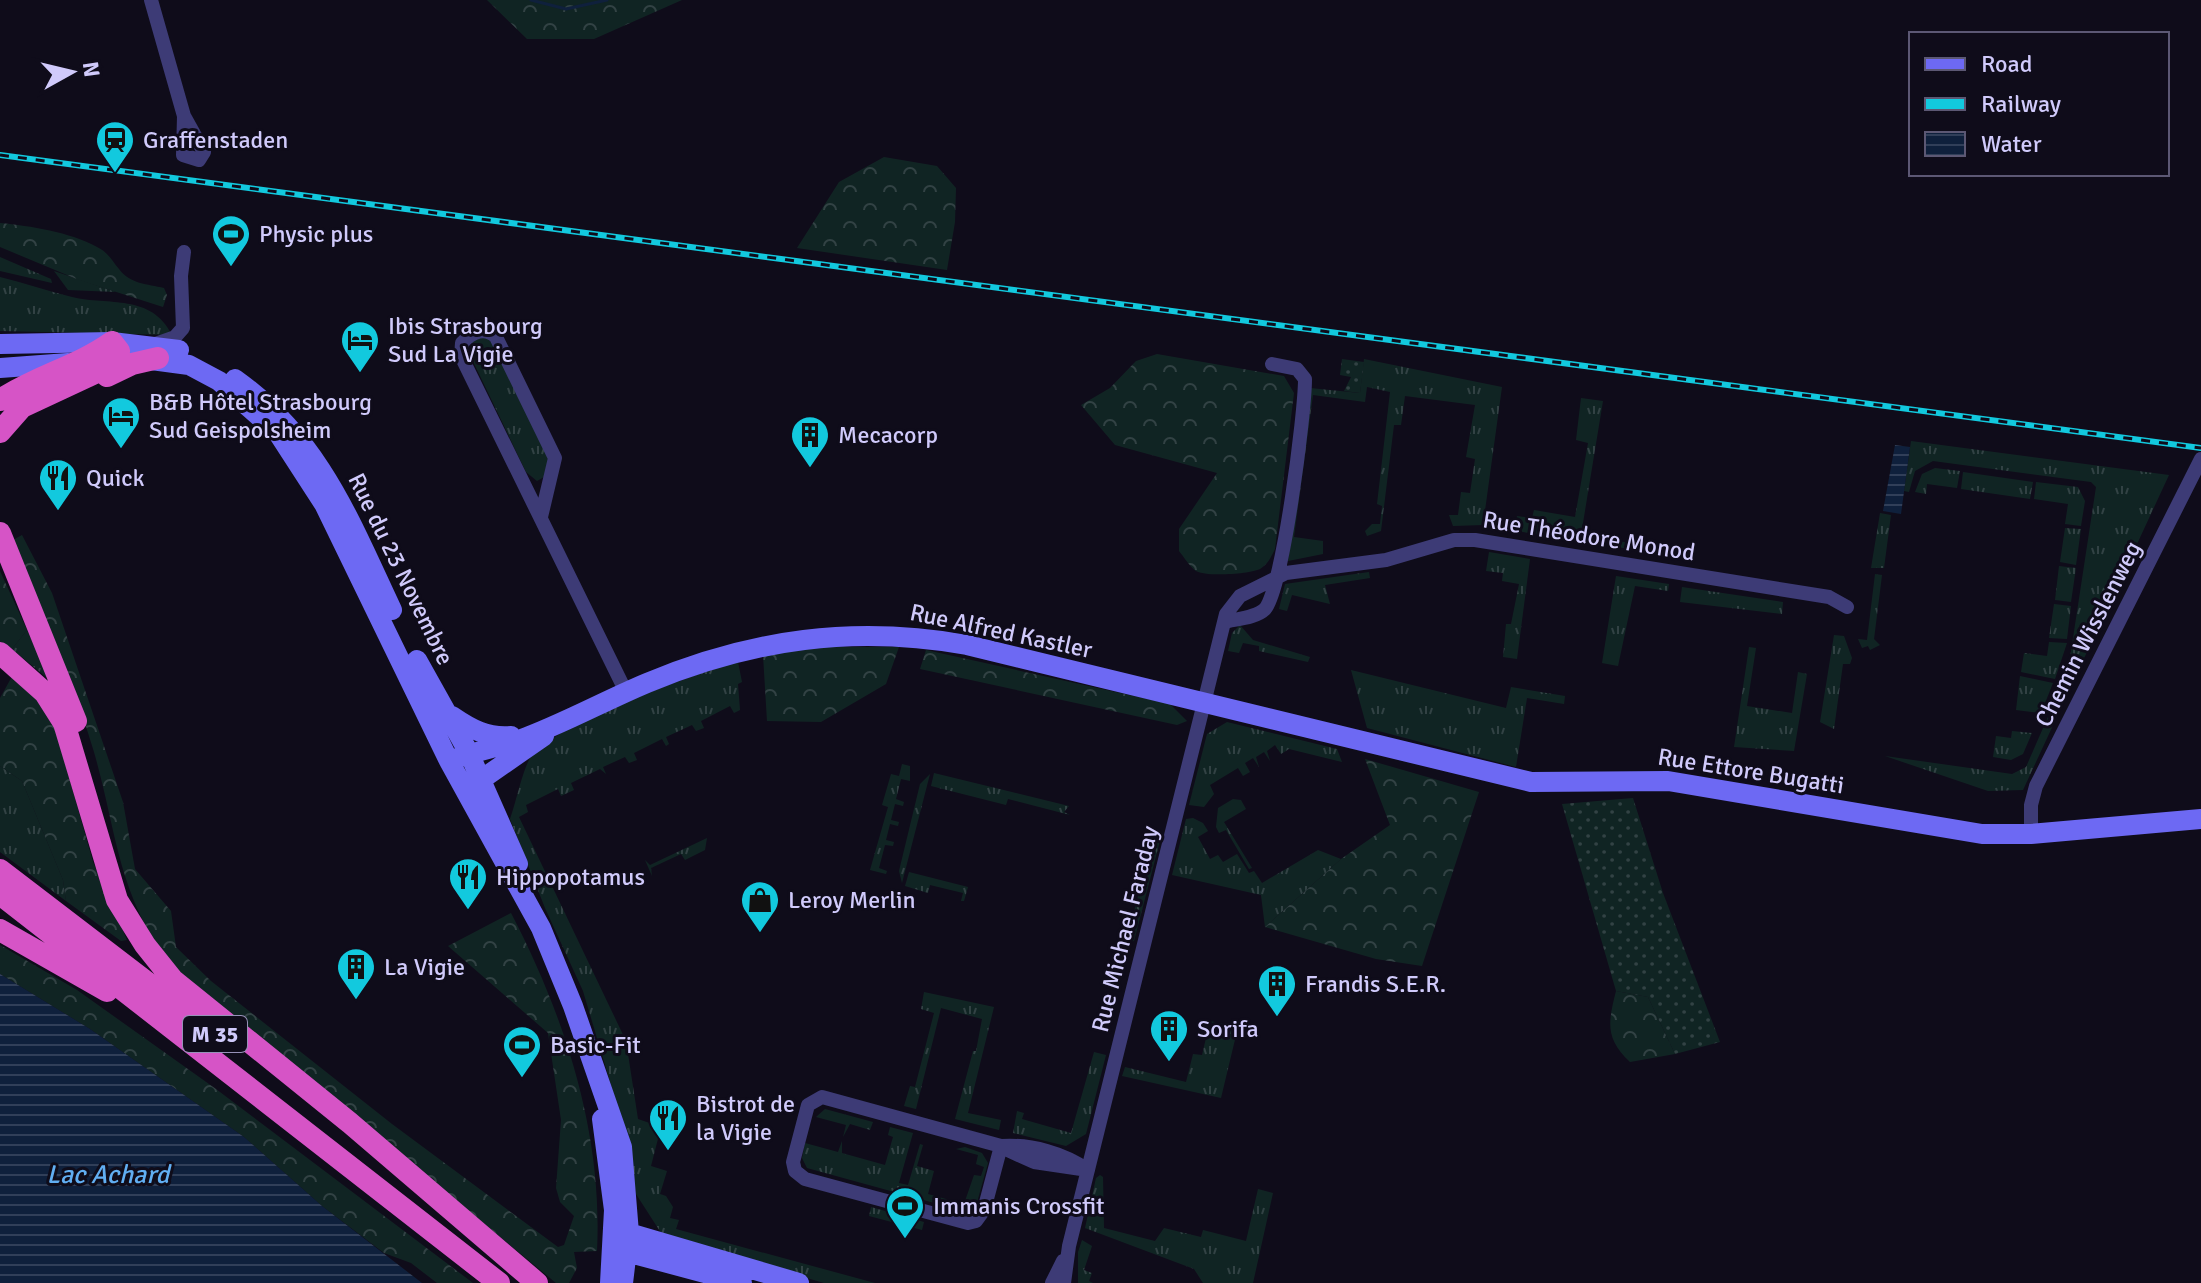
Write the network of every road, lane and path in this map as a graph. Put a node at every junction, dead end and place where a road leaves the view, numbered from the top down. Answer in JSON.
{"nodes":[{"id":1,"x":151,"y":0,"type":"edge"},
{"id":2,"x":184,"y":116,"type":"dead end"},
{"id":3,"x":184,"y":252,"type":"dead end"},
{"id":4,"x":0,"y":344,"type":"edge"},
{"id":5,"x":155,"y":351,"type":"junction"},
{"id":6,"x":114,"y":352,"type":"junction"},
{"id":7,"x":84,"y":362,"type":"junction"},
{"id":8,"x":1272,"y":364,"type":"dead end"},
{"id":9,"x":0,"y":368,"type":"edge"},
{"id":10,"x":0,"y":400,"type":"edge"},
{"id":11,"x":0,"y":432,"type":"edge"},
{"id":12,"x":0,"y":454,"type":"edge"},
{"id":13,"x":2198,"y":465,"type":"edge"},
{"id":14,"x":541,"y":517,"type":"junction"},
{"id":15,"x":0,"y":533,"type":"edge"},
{"id":16,"x":0,"y":553,"type":"edge"},
{"id":17,"x":1276,"y":577,"type":"junction"},
{"id":18,"x":1847,"y":607,"type":"dead end"},
{"id":19,"x":34,"y":621,"type":"junction"},
{"id":20,"x":1224,"y":622,"type":"junction"},
{"id":21,"x":0,"y":653,"type":"edge"},
{"id":22,"x":626,"y":692,"type":"junction"},
{"id":23,"x":1204,"y":703,"type":"junction"},
{"id":24,"x":561,"y":722,"type":"junction"},
{"id":25,"x":444,"y":725,"type":"junction"},
{"id":26,"x":534,"y":732,"type":"junction"},
{"id":27,"x":469,"y":753,"type":"junction"},
{"id":28,"x":449,"y":761,"type":"junction"},
{"id":29,"x":474,"y":785,"type":"junction"},
{"id":30,"x":2201,"y":819,"type":"edge"},
{"id":31,"x":2031,"y":834,"type":"junction"},
{"id":32,"x":0,"y":870,"type":"edge"},
{"id":33,"x":0,"y":894,"type":"edge"},
{"id":34,"x":126,"y":915,"type":"junction"},
{"id":35,"x":0,"y":930,"type":"edge"},
{"id":36,"x":147,"y":1006,"type":"junction"},
{"id":37,"x":1001,"y":1146,"type":"junction"},
{"id":38,"x":1088,"y":1170,"type":"junction"},
{"id":39,"x":432,"y":1196,"type":"junction"},
{"id":40,"x":621,"y":1241,"type":"junction"},
{"id":41,"x":1069,"y":1246,"type":"junction"},
{"id":42,"x":499,"y":1283,"type":"edge"},
{"id":43,"x":537,"y":1283,"type":"edge"},
{"id":44,"x":610,"y":1283,"type":"edge"},
{"id":45,"x":623,"y":1283,"type":"edge"},
{"id":46,"x":742,"y":1283,"type":"edge"},
{"id":47,"x":799,"y":1283,"type":"edge"},
{"id":48,"x":1052,"y":1283,"type":"edge"},
{"id":49,"x":1064,"y":1283,"type":"edge"}],
"edges":[{"from":1,"to":2,"type":"street"},
{"from":3,"to":5,"type":"street"},
{"from":4,"to":6,"type":"main road"},
{"from":5,"to":6,"type":"main road"},
{"from":5,"to":12,"type":"highway"},
{"from":5,"to":25,"type":"main road"},
{"from":5,"to":25,"type":"main road","name":"Rue du 23 Novembre"},
{"from":6,"to":7,"type":"highway"},
{"from":6,"to":11,"type":"highway"},
{"from":7,"to":9,"type":"main road"},
{"from":7,"to":10,"type":"highway"},
{"from":8,"to":17,"type":"street"},
{"from":13,"to":31,"type":"street","name":"Chemin Wisslenweg"},
{"from":14,"to":14,"type":"street"},
{"from":14,"to":22,"type":"street"},
{"from":15,"to":19,"type":"highway"},
{"from":16,"to":19,"type":"highway"},
{"from":17,"to":18,"type":"street","name":"Rue Théodore Monod"},
{"from":17,"to":20,"type":"street","name":"Rue Michael Faraday"},
{"from":17,"to":20,"type":"street"},
{"from":19,"to":34,"type":"highway"},
{"from":20,"to":23,"type":"street","name":"Rue Michael Faraday"},
{"from":21,"to":34,"type":"highway"},
{"from":22,"to":23,"type":"main road","name":"Rue Alfred Kastler"},
{"from":22,"to":24,"type":"main road","name":"Rue Alfred Kastler"},
{"from":23,"to":31,"type":"main road","name":"Rue Ettore Bugatti"},
{"from":23,"to":38,"type":"street","name":"Rue Michael Faraday"},
{"from":24,"to":26,"type":"main road","name":"Rue Alfred Kastler"},
{"from":24,"to":29,"type":"main road","name":"Rue Alfred Kastler"},
{"from":25,"to":26,"type":"main road"},
{"from":25,"to":27,"type":"main road"},
{"from":25,"to":28,"type":"main road"},
{"from":26,"to":27,"type":"main road","name":"Rue Alfred Kastler"},
{"from":27,"to":28,"type":"main road","name":"Rue Alfred Kastler"},
{"from":27,"to":29,"type":"main road"},
{"from":28,"to":29,"type":"main road"},
{"from":29,"to":40,"type":"main road"},
{"from":30,"to":31,"type":"main road","name":"Rue Ettore Bugatti"},
{"from":32,"to":39,"type":"highway","number":"M 35"},
{"from":33,"to":36,"type":"highway","number":"M 35"},
{"from":34,"to":39,"type":"highway"},
{"from":35,"to":36,"type":"highway"},
{"from":36,"to":42,"type":"highway","number":"M 35"},
{"from":37,"to":37,"type":"street"},
{"from":37,"to":38,"type":"street"},
{"from":38,"to":41,"type":"street","name":"Rue Michael Faraday"},
{"from":39,"to":43,"type":"highway","number":"M 35"},
{"from":40,"to":44,"type":"main road"},
{"from":40,"to":45,"type":"main road"},
{"from":40,"to":46,"type":"main road"},
{"from":40,"to":47,"type":"main road"},
{"from":41,"to":48,"type":"street","name":"Rue Michael Faraday"},
{"from":41,"to":49,"type":"street","name":"Rue Michael Faraday"}]}
